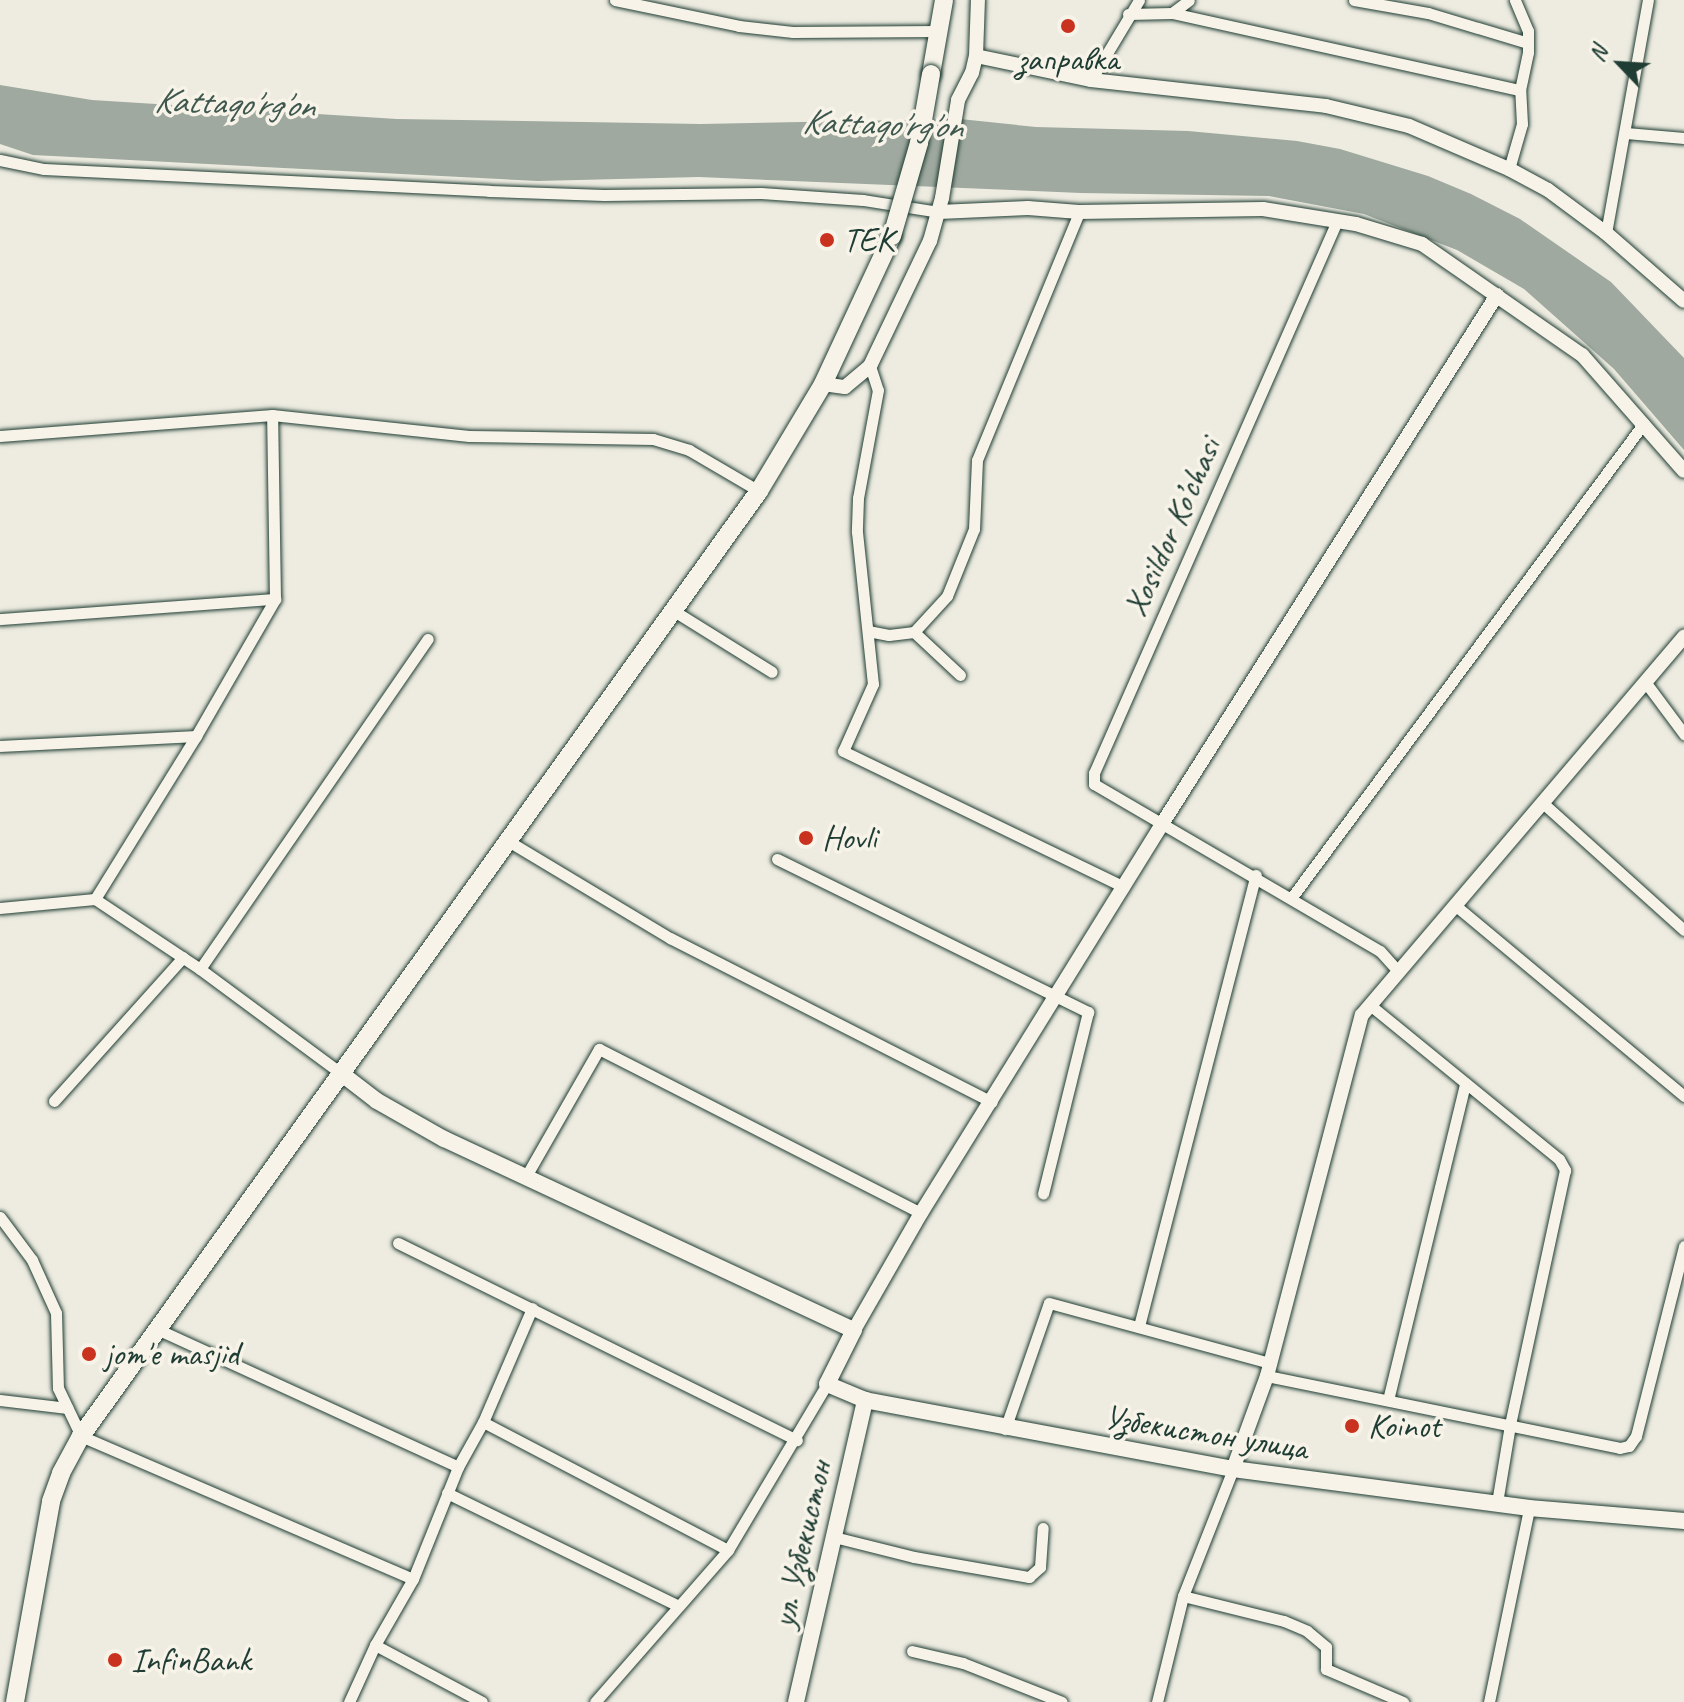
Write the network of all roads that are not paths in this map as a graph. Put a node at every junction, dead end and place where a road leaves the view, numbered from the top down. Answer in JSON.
{"nodes":[{"id":1,"x":615,"y":0,"type":"edge"},
{"id":2,"x":944,"y":0,"type":"edge"},
{"id":3,"x":978,"y":0,"type":"edge"},
{"id":4,"x":1139,"y":0,"type":"edge"},
{"id":5,"x":1189,"y":0,"type":"edge"},
{"id":6,"x":1354,"y":0,"type":"edge"},
{"id":7,"x":1515,"y":0,"type":"edge"},
{"id":8,"x":1648,"y":0,"type":"edge"},
{"id":9,"x":1172,"y":13,"type":"junction"},
{"id":10,"x":1128,"y":14,"type":"junction"},
{"id":11,"x":938,"y":31,"type":"junction"},
{"id":12,"x":1528,"y":43,"type":"junction"},
{"id":13,"x":976,"y":56,"type":"junction"},
{"id":14,"x":1091,"y":80,"type":"junction"},
{"id":15,"x":1520,"y":90,"type":"junction"},
{"id":16,"x":1626,"y":133,"type":"junction"},
{"id":17,"x":1684,"y":138,"type":"edge"},
{"id":18,"x":0,"y":160,"type":"edge"},
{"id":19,"x":1509,"y":169,"type":"junction"},
{"id":20,"x":941,"y":205,"type":"junction"},
{"id":21,"x":1079,"y":212,"type":"junction"},
{"id":22,"x":1337,"y":221,"type":"junction"},
{"id":23,"x":1606,"y":233,"type":"junction"},
{"id":24,"x":1497,"y":295,"type":"junction"},
{"id":25,"x":1684,"y":301,"type":"edge"},
{"id":26,"x":870,"y":366,"type":"junction"},
{"id":27,"x":823,"y":384,"type":"junction"},
{"id":28,"x":272,"y":415,"type":"junction"},
{"id":29,"x":1644,"y":423,"type":"junction"},
{"id":30,"x":0,"y":436,"type":"edge"},
{"id":31,"x":1684,"y":471,"type":"edge"},
{"id":32,"x":759,"y":491,"type":"junction"},
{"id":33,"x":275,"y":599,"type":"junction"},
{"id":34,"x":674,"y":611,"type":"junction"},
{"id":35,"x":0,"y":619,"type":"edge"},
{"id":36,"x":868,"y":631,"type":"junction"},
{"id":37,"x":914,"y":632,"type":"junction"},
{"id":38,"x":1684,"y":637,"type":"edge"},
{"id":39,"x":428,"y":639,"type":"dead end"},
{"id":40,"x":772,"y":672,"type":"dead end"},
{"id":41,"x":960,"y":675,"type":"dead end"},
{"id":42,"x":1646,"y":683,"type":"junction"},
{"id":43,"x":1684,"y":734,"type":"edge"},
{"id":44,"x":196,"y":736,"type":"junction"},
{"id":45,"x":0,"y":746,"type":"edge"},
{"id":46,"x":1544,"y":804,"type":"junction"},
{"id":47,"x":1162,"y":824,"type":"junction"},
{"id":48,"x":510,"y":842,"type":"junction"},
{"id":49,"x":777,"y":859,"type":"dead end"},
{"id":50,"x":1256,"y":875,"type":"junction"},
{"id":51,"x":1124,"y":887,"type":"junction"},
{"id":52,"x":1292,"y":897,"type":"junction"},
{"id":53,"x":95,"y":899,"type":"junction"},
{"id":54,"x":1456,"y":906,"type":"junction"},
{"id":55,"x":0,"y":908,"type":"edge"},
{"id":56,"x":1684,"y":930,"type":"edge"},
{"id":57,"x":183,"y":957,"type":"junction"},
{"id":58,"x":200,"y":969,"type":"junction"},
{"id":59,"x":1399,"y":972,"type":"junction"},
{"id":60,"x":1057,"y":999,"type":"junction"},
{"id":61,"x":1370,"y":1005,"type":"junction"},
{"id":62,"x":342,"y":1074,"type":"junction"},
{"id":63,"x":1465,"y":1083,"type":"junction"},
{"id":64,"x":1684,"y":1096,"type":"edge"},
{"id":65,"x":54,"y":1101,"type":"dead end"},
{"id":66,"x":992,"y":1102,"type":"junction"},
{"id":67,"x":525,"y":1178,"type":"junction"},
{"id":68,"x":1043,"y":1194,"type":"dead end"},
{"id":69,"x":921,"y":1213,"type":"junction"},
{"id":70,"x":0,"y":1217,"type":"edge"},
{"id":71,"x":398,"y":1243,"type":"dead end"},
{"id":72,"x":1684,"y":1246,"type":"edge"},
{"id":73,"x":532,"y":1308,"type":"junction"},
{"id":74,"x":1139,"y":1326,"type":"junction"},
{"id":75,"x":157,"y":1329,"type":"junction"},
{"id":76,"x":854,"y":1330,"type":"junction"},
{"id":77,"x":1268,"y":1370,"type":"junction"},
{"id":78,"x":827,"y":1384,"type":"junction"},
{"id":79,"x":0,"y":1400,"type":"edge"},
{"id":80,"x":865,"y":1400,"type":"junction"},
{"id":81,"x":1388,"y":1400,"type":"junction"},
{"id":82,"x":68,"y":1408,"type":"junction"},
{"id":83,"x":483,"y":1422,"type":"junction"},
{"id":84,"x":1510,"y":1425,"type":"junction"},
{"id":85,"x":1005,"y":1429,"type":"junction"},
{"id":86,"x":81,"y":1436,"type":"junction"},
{"id":87,"x":797,"y":1440,"type":"junction"},
{"id":88,"x":458,"y":1467,"type":"junction"},
{"id":89,"x":1233,"y":1469,"type":"junction"},
{"id":90,"x":447,"y":1493,"type":"junction"},
{"id":91,"x":1497,"y":1503,"type":"junction"},
{"id":92,"x":1529,"y":1508,"type":"junction"},
{"id":93,"x":1684,"y":1521,"type":"edge"},
{"id":94,"x":1043,"y":1528,"type":"dead end"},
{"id":95,"x":834,"y":1537,"type":"junction"},
{"id":96,"x":728,"y":1550,"type":"junction"},
{"id":97,"x":413,"y":1579,"type":"junction"},
{"id":98,"x":1183,"y":1596,"type":"junction"},
{"id":99,"x":677,"y":1605,"type":"junction"},
{"id":100,"x":375,"y":1645,"type":"junction"},
{"id":101,"x":912,"y":1651,"type":"dead end"},
{"id":102,"x":15,"y":1702,"type":"edge"},
{"id":103,"x":349,"y":1702,"type":"edge"},
{"id":104,"x":482,"y":1702,"type":"edge"},
{"id":105,"x":595,"y":1702,"type":"edge"},
{"id":106,"x":796,"y":1702,"type":"edge"},
{"id":107,"x":1062,"y":1702,"type":"edge"},
{"id":108,"x":1157,"y":1702,"type":"edge"},
{"id":109,"x":1403,"y":1702,"type":"edge"},
{"id":110,"x":1489,"y":1702,"type":"edge"}],
"edges":[{"from":1,"to":11,"type":"street"},
{"from":2,"to":11,"type":"main road"},
{"from":3,"to":13,"type":"street"},
{"from":4,"to":10,"type":"street"},
{"from":5,"to":9,"type":"street"},
{"from":6,"to":12,"type":"street"},
{"from":7,"to":12,"type":"street"},
{"from":8,"to":16,"type":"street"},
{"from":9,"to":10,"type":"street"},
{"from":9,"to":15,"type":"street"},
{"from":10,"to":14,"type":"street"},
{"from":11,"to":27,"type":"main road","bridge":true},
{"from":12,"to":15,"type":"street"},
{"from":13,"to":14,"type":"street"},
{"from":13,"to":20,"type":"street"},
{"from":14,"to":19,"type":"street"},
{"from":15,"to":19,"type":"street"},
{"from":16,"to":17,"type":"street"},
{"from":16,"to":23,"type":"street"},
{"from":18,"to":20,"type":"street"},
{"from":19,"to":23,"type":"street"},
{"from":20,"to":21,"type":"street"},
{"from":20,"to":26,"type":"street"},
{"from":21,"to":22,"type":"street"},
{"from":21,"to":37,"type":"street"},
{"from":22,"to":24,"type":"street"},
{"from":22,"to":47,"type":"street","name":"Xosildor Ko’chasi"},
{"from":23,"to":25,"type":"street"},
{"from":24,"to":29,"type":"street"},
{"from":24,"to":47,"type":"street"},
{"from":26,"to":27,"type":"street"},
{"from":26,"to":36,"type":"street"},
{"from":27,"to":32,"type":"main road"},
{"from":28,"to":30,"type":"street"},
{"from":28,"to":32,"type":"street"},
{"from":28,"to":33,"type":"street"},
{"from":29,"to":31,"type":"street"},
{"from":29,"to":52,"type":"street"},
{"from":32,"to":34,"type":"main road"},
{"from":33,"to":35,"type":"street"},
{"from":33,"to":44,"type":"street"},
{"from":34,"to":40,"type":"street"},
{"from":34,"to":48,"type":"main road"},
{"from":36,"to":37,"type":"street"},
{"from":36,"to":51,"type":"street"},
{"from":37,"to":41,"type":"street"},
{"from":38,"to":42,"type":"street"},
{"from":39,"to":58,"type":"street"},
{"from":42,"to":43,"type":"street"},
{"from":42,"to":46,"type":"street"},
{"from":44,"to":45,"type":"street"},
{"from":44,"to":53,"type":"street"},
{"from":46,"to":54,"type":"street"},
{"from":46,"to":56,"type":"street"},
{"from":47,"to":50,"type":"street"},
{"from":47,"to":51,"type":"street"},
{"from":48,"to":62,"type":"main road"},
{"from":48,"to":66,"type":"street"},
{"from":49,"to":60,"type":"street"},
{"from":50,"to":52,"type":"street"},
{"from":50,"to":74,"type":"street"},
{"from":51,"to":60,"type":"street"},
{"from":52,"to":59,"type":"street"},
{"from":53,"to":55,"type":"street"},
{"from":53,"to":57,"type":"street"},
{"from":54,"to":59,"type":"street"},
{"from":54,"to":64,"type":"street"},
{"from":57,"to":58,"type":"street"},
{"from":57,"to":65,"type":"street"},
{"from":58,"to":62,"type":"street"},
{"from":59,"to":61,"type":"street"},
{"from":60,"to":66,"type":"street"},
{"from":60,"to":68,"type":"street"},
{"from":61,"to":63,"type":"street"},
{"from":61,"to":77,"type":"street"},
{"from":62,"to":67,"type":"main road"},
{"from":62,"to":75,"type":"main road"},
{"from":63,"to":81,"type":"street"},
{"from":63,"to":84,"type":"street"},
{"from":66,"to":69,"type":"street"},
{"from":67,"to":69,"type":"street"},
{"from":67,"to":76,"type":"main road"},
{"from":69,"to":76,"type":"street"},
{"from":70,"to":82,"type":"street"},
{"from":71,"to":73,"type":"street"},
{"from":72,"to":84,"type":"street"},
{"from":73,"to":83,"type":"street"},
{"from":73,"to":87,"type":"street"},
{"from":74,"to":77,"type":"street"},
{"from":74,"to":85,"type":"street"},
{"from":75,"to":86,"type":"main road"},
{"from":75,"to":88,"type":"street"},
{"from":76,"to":78,"type":"main road"},
{"from":77,"to":81,"type":"street"},
{"from":77,"to":89,"type":"street"},
{"from":78,"to":80,"type":"main road","name":"Узбекистон улица"},
{"from":78,"to":87,"type":"street"},
{"from":79,"to":82,"type":"street"},
{"from":80,"to":85,"type":"main road","name":"Узбекистон улица"},
{"from":80,"to":95,"type":"main road","name":"ул. Узбекистон"},
{"from":81,"to":84,"type":"street"},
{"from":82,"to":86,"type":"street"},
{"from":83,"to":88,"type":"street"},
{"from":83,"to":96,"type":"street"},
{"from":84,"to":91,"type":"street"},
{"from":85,"to":89,"type":"main road","name":"Узбекистон улица"},
{"from":86,"to":97,"type":"street"},
{"from":86,"to":102,"type":"main road"},
{"from":87,"to":96,"type":"street"},
{"from":88,"to":90,"type":"street"},
{"from":89,"to":91,"type":"main road","name":"Узбекистон улица"},
{"from":89,"to":98,"type":"street"},
{"from":90,"to":97,"type":"street"},
{"from":90,"to":99,"type":"street"},
{"from":91,"to":92,"type":"main road","name":"Узбекистон улица"},
{"from":92,"to":93,"type":"main road","name":"Узбекистон улица"},
{"from":92,"to":110,"type":"street"},
{"from":94,"to":95,"type":"street"},
{"from":95,"to":106,"type":"main road","name":"ул. Узбекистон"},
{"from":96,"to":99,"type":"street"},
{"from":97,"to":100,"type":"street"},
{"from":98,"to":108,"type":"street"},
{"from":98,"to":109,"type":"street"},
{"from":99,"to":105,"type":"street"},
{"from":100,"to":103,"type":"street"},
{"from":100,"to":104,"type":"street"},
{"from":101,"to":107,"type":"street"}]}
